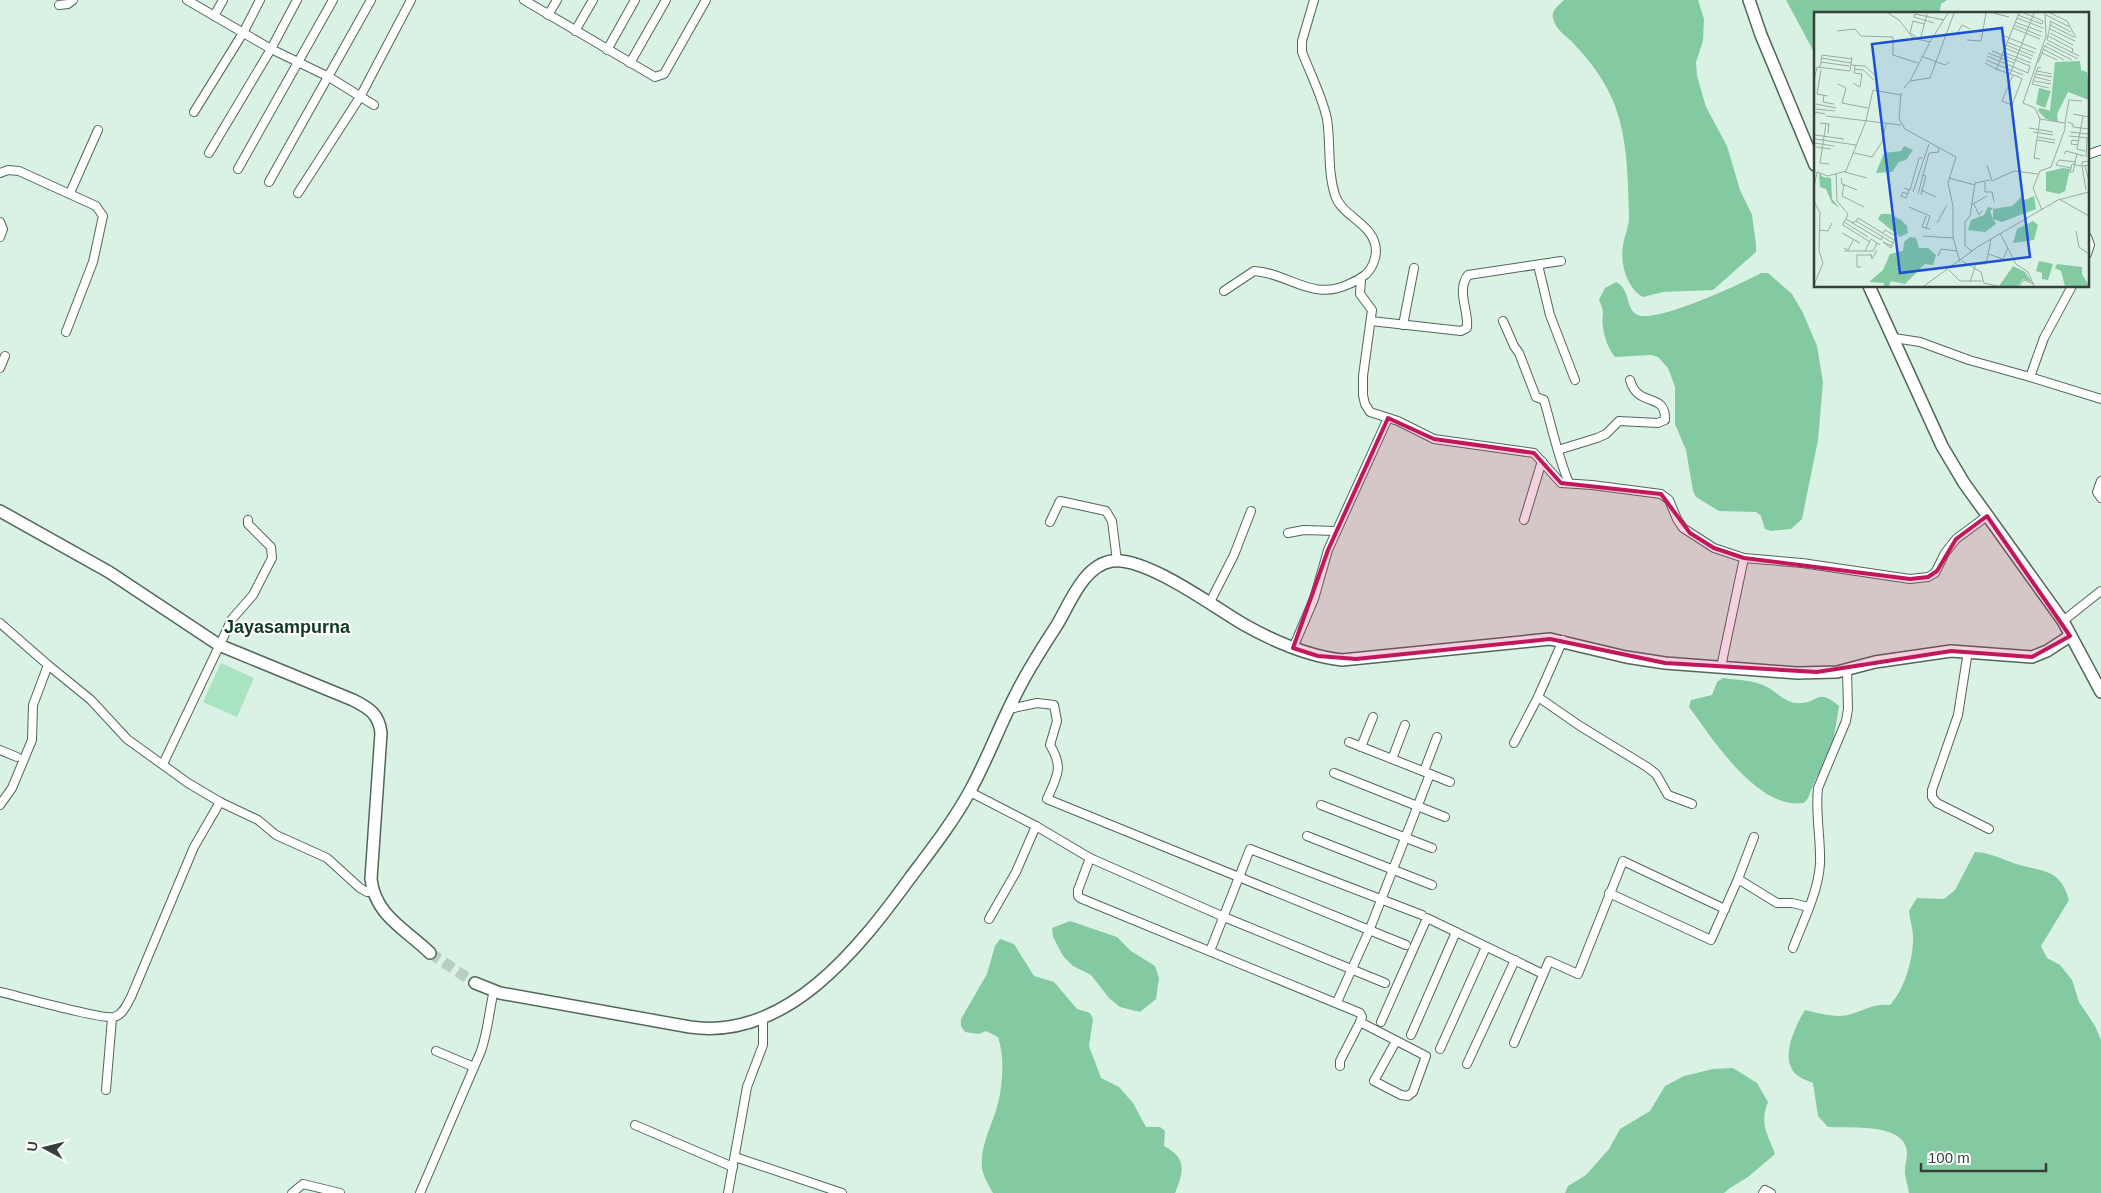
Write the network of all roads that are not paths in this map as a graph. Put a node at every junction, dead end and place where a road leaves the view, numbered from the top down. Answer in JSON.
{"nodes":[{"id":1,"x":74,"y":0,"type":"edge"},
{"id":2,"x":187,"y":0,"type":"edge"},
{"id":3,"x":223,"y":0,"type":"edge"},
{"id":4,"x":260,"y":0,"type":"edge"},
{"id":5,"x":297,"y":0,"type":"edge"},
{"id":6,"x":333,"y":0,"type":"edge"},
{"id":7,"x":371,"y":0,"type":"edge"},
{"id":8,"x":411,"y":0,"type":"edge"},
{"id":9,"x":524,"y":0,"type":"edge"},
{"id":10,"x":557,"y":0,"type":"edge"},
{"id":11,"x":593,"y":0,"type":"edge"},
{"id":12,"x":635,"y":0,"type":"edge"},
{"id":13,"x":666,"y":0,"type":"edge"},
{"id":14,"x":706,"y":0,"type":"edge"},
{"id":15,"x":1314,"y":0,"type":"edge"},
{"id":16,"x":1749,"y":0,"type":"edge"},
{"id":17,"x":59,"y":5,"type":"dead end"},
{"id":18,"x":548,"y":15,"type":"junction"},
{"id":19,"x":214,"y":16,"type":"junction"},
{"id":20,"x":575,"y":31,"type":"junction"},
{"id":21,"x":243,"y":33,"type":"junction"},
{"id":22,"x":271,"y":49,"type":"junction"},
{"id":23,"x":606,"y":50,"type":"junction"},
{"id":24,"x":299,"y":63,"type":"junction"},
{"id":25,"x":630,"y":63,"type":"junction"},
{"id":26,"x":329,"y":77,"type":"junction"},
{"id":27,"x":360,"y":97,"type":"junction"},
{"id":28,"x":374,"y":105,"type":"dead end"},
{"id":29,"x":194,"y":112,"type":"dead end"},
{"id":30,"x":98,"y":130,"type":"dead end"},
{"id":31,"x":2101,"y":150,"type":"edge"},
{"id":32,"x":209,"y":153,"type":"dead end"},
{"id":33,"x":2088,"y":155,"type":"edge"},
{"id":34,"x":1814,"y":163,"type":"edge"},
{"id":35,"x":238,"y":168,"type":"dead end"},
{"id":36,"x":0,"y":173,"type":"edge"},
{"id":37,"x":269,"y":182,"type":"dead end"},
{"id":38,"x":70,"y":193,"type":"junction"},
{"id":39,"x":298,"y":193,"type":"dead end"},
{"id":40,"x":0,"y":222,"type":"edge"},
{"id":41,"x":0,"y":237,"type":"edge"},
{"id":42,"x":1561,"y":261,"type":"dead end"},
{"id":43,"x":1538,"y":265,"type":"junction"},
{"id":44,"x":1414,"y":268,"type":"dead end"},
{"id":45,"x":1361,"y":278,"type":"junction"},
{"id":46,"x":1870,"y":288,"type":"edge"},
{"id":47,"x":2071,"y":288,"type":"edge"},
{"id":48,"x":1224,"y":291,"type":"dead end"},
{"id":49,"x":1371,"y":321,"type":"junction"},
{"id":50,"x":1503,"y":321,"type":"dead end"},
{"id":51,"x":1403,"y":325,"type":"junction"},
{"id":52,"x":66,"y":332,"type":"dead end"},
{"id":53,"x":1894,"y":338,"type":"junction"},
{"id":54,"x":5,"y":356,"type":"dead end"},
{"id":55,"x":0,"y":368,"type":"edge"},
{"id":56,"x":2030,"y":377,"type":"junction"},
{"id":57,"x":1575,"y":380,"type":"dead end"},
{"id":58,"x":1630,"y":380,"type":"dead end"},
{"id":59,"x":2101,"y":398,"type":"edge"},
{"id":60,"x":1388,"y":418,"type":"junction"},
{"id":61,"x":1558,"y":450,"type":"junction"},
{"id":62,"x":1542,"y":462,"type":"junction"},
{"id":63,"x":2101,"y":481,"type":"edge"},
{"id":64,"x":1569,"y":483,"type":"junction"},
{"id":65,"x":2101,"y":498,"type":"edge"},
{"id":66,"x":0,"y":511,"type":"edge"},
{"id":67,"x":1251,"y":511,"type":"dead end"},
{"id":68,"x":1987,"y":516,"type":"junction"},
{"id":69,"x":248,"y":520,"type":"dead end"},
{"id":70,"x":1524,"y":520,"type":"dead end"},
{"id":71,"x":1050,"y":522,"type":"dead end"},
{"id":72,"x":1336,"y":531,"type":"junction"},
{"id":73,"x":1288,"y":533,"type":"dead end"},
{"id":74,"x":1744,"y":558,"type":"junction"},
{"id":75,"x":1117,"y":561,"type":"junction"},
{"id":76,"x":2101,"y":591,"type":"edge"},
{"id":77,"x":1209,"y":604,"type":"junction"},
{"id":78,"x":2063,"y":621,"type":"junction"},
{"id":79,"x":0,"y":624,"type":"edge"},
{"id":80,"x":2070,"y":636,"type":"junction"},
{"id":81,"x":1563,"y":640,"type":"junction"},
{"id":82,"x":219,"y":645,"type":"junction"},
{"id":83,"x":1293,"y":648,"type":"junction"},
{"id":84,"x":1968,"y":651,"type":"junction"},
{"id":85,"x":48,"y":665,"type":"junction"},
{"id":86,"x":1721,"y":667,"type":"junction"},
{"id":87,"x":1847,"y":669,"type":"junction"},
{"id":88,"x":2101,"y":692,"type":"edge"},
{"id":89,"x":1538,"y":697,"type":"junction"},
{"id":90,"x":1009,"y":709,"type":"junction"},
{"id":91,"x":1372,"y":717,"type":"dead end"},
{"id":92,"x":1406,"y":725,"type":"dead end"},
{"id":93,"x":1437,"y":737,"type":"dead end"},
{"id":94,"x":1350,"y":742,"type":"dead end"},
{"id":95,"x":1514,"y":743,"type":"dead end"},
{"id":96,"x":1361,"y":747,"type":"junction"},
{"id":97,"x":0,"y":750,"type":"edge"},
{"id":98,"x":17,"y":757,"type":"dead end"},
{"id":99,"x":1392,"y":759,"type":"junction"},
{"id":100,"x":164,"y":764,"type":"junction"},
{"id":101,"x":1334,"y":773,"type":"dead end"},
{"id":102,"x":1426,"y":773,"type":"junction"},
{"id":103,"x":1450,"y":782,"type":"dead end"},
{"id":104,"x":970,"y":792,"type":"junction"},
{"id":105,"x":220,"y":802,"type":"junction"},
{"id":106,"x":1692,"y":804,"type":"dead end"},
{"id":107,"x":0,"y":805,"type":"edge"},
{"id":108,"x":1321,"y":805,"type":"dead end"},
{"id":109,"x":1417,"y":806,"type":"junction"},
{"id":110,"x":1445,"y":817,"type":"dead end"},
{"id":111,"x":1036,"y":826,"type":"junction"},
{"id":112,"x":1989,"y":829,"type":"dead end"},
{"id":113,"x":1307,"y":836,"type":"dead end"},
{"id":114,"x":1754,"y":837,"type":"dead end"},
{"id":115,"x":1405,"y":838,"type":"junction"},
{"id":116,"x":1432,"y":848,"type":"dead end"},
{"id":117,"x":1090,"y":858,"type":"junction"},
{"id":118,"x":1392,"y":870,"type":"junction"},
{"id":119,"x":1239,"y":877,"type":"junction"},
{"id":120,"x":1738,"y":879,"type":"junction"},
{"id":121,"x":1432,"y":885,"type":"dead end"},
{"id":122,"x":372,"y":891,"type":"junction"},
{"id":123,"x":1609,"y":893,"type":"junction"},
{"id":124,"x":1380,"y":900,"type":"junction"},
{"id":125,"x":1808,"y":907,"type":"junction"},
{"id":126,"x":1725,"y":909,"type":"junction"},
{"id":127,"x":1422,"y":915,"type":"dead end"},
{"id":128,"x":1224,"y":917,"type":"junction"},
{"id":129,"x":989,"y":919,"type":"dead end"},
{"id":130,"x":1369,"y":931,"type":"junction"},
{"id":131,"x":1456,"y":932,"type":"junction"},
{"id":132,"x":1406,"y":945,"type":"dead end"},
{"id":133,"x":1486,"y":947,"type":"junction"},
{"id":134,"x":1793,"y":948,"type":"dead end"},
{"id":135,"x":1210,"y":951,"type":"junction"},
{"id":136,"x":430,"y":954,"type":"tunnel mouth"},
{"id":137,"x":1515,"y":960,"type":"junction"},
{"id":138,"x":1352,"y":969,"type":"junction"},
{"id":139,"x":1543,"y":974,"type":"junction"},
{"id":140,"x":475,"y":983,"type":"tunnel mouth"},
{"id":141,"x":1385,"y":983,"type":"dead end"},
{"id":142,"x":494,"y":990,"type":"junction"},
{"id":143,"x":0,"y":992,"type":"edge"},
{"id":144,"x":1337,"y":1002,"type":"junction"},
{"id":145,"x":763,"y":1017,"type":"junction"},
{"id":146,"x":112,"y":1018,"type":"junction"},
{"id":147,"x":1360,"y":1022,"type":"junction"},
{"id":148,"x":1381,"y":1022,"type":"dead end"},
{"id":149,"x":1411,"y":1035,"type":"dead end"},
{"id":150,"x":1396,"y":1041,"type":"junction"},
{"id":151,"x":1514,"y":1043,"type":"dead end"},
{"id":152,"x":1440,"y":1049,"type":"dead end"},
{"id":153,"x":436,"y":1050,"type":"dead end"},
{"id":154,"x":1467,"y":1064,"type":"dead end"},
{"id":155,"x":1340,"y":1066,"type":"dead end"},
{"id":156,"x":474,"y":1067,"type":"junction"},
{"id":157,"x":106,"y":1090,"type":"dead end"},
{"id":158,"x":635,"y":1124,"type":"dead end"},
{"id":159,"x":735,"y":1157,"type":"junction"},
{"id":160,"x":733,"y":1167,"type":"junction"},
{"id":161,"x":292,"y":1193,"type":"edge"},
{"id":162,"x":340,"y":1193,"type":"edge"},
{"id":163,"x":420,"y":1193,"type":"edge"},
{"id":164,"x":728,"y":1193,"type":"edge"},
{"id":165,"x":842,"y":1193,"type":"edge"},
{"id":166,"x":1763,"y":1193,"type":"edge"},
{"id":167,"x":1771,"y":1193,"type":"edge"}],
"edges":[{"from":1,"to":17,"type":"street"},
{"from":2,"to":19,"type":"street"},
{"from":3,"to":19,"type":"street"},
{"from":4,"to":21,"type":"street"},
{"from":5,"to":22,"type":"street"},
{"from":6,"to":24,"type":"street"},
{"from":7,"to":26,"type":"street"},
{"from":8,"to":27,"type":"street"},
{"from":9,"to":18,"type":"street"},
{"from":10,"to":18,"type":"street"},
{"from":11,"to":20,"type":"street"},
{"from":12,"to":23,"type":"street"},
{"from":13,"to":25,"type":"street"},
{"from":14,"to":25,"type":"street"},
{"from":15,"to":45,"type":"street"},
{"from":16,"to":34,"type":"street"},
{"from":18,"to":20,"type":"street"},
{"from":19,"to":21,"type":"street"},
{"from":20,"to":23,"type":"street"},
{"from":21,"to":22,"type":"street"},
{"from":21,"to":29,"type":"street"},
{"from":22,"to":24,"type":"street"},
{"from":22,"to":32,"type":"street"},
{"from":23,"to":25,"type":"street"},
{"from":24,"to":26,"type":"street"},
{"from":24,"to":35,"type":"street"},
{"from":26,"to":27,"type":"street"},
{"from":26,"to":37,"type":"street"},
{"from":27,"to":28,"type":"street"},
{"from":27,"to":39,"type":"street"},
{"from":30,"to":38,"type":"street"},
{"from":31,"to":33,"type":"street"},
{"from":36,"to":38,"type":"street"},
{"from":38,"to":52,"type":"street"},
{"from":40,"to":41,"type":"street"},
{"from":42,"to":43,"type":"street"},
{"from":43,"to":51,"type":"street"},
{"from":43,"to":57,"type":"street"},
{"from":44,"to":51,"type":"street"},
{"from":45,"to":48,"type":"street"},
{"from":45,"to":49,"type":"street"},
{"from":46,"to":53,"type":"street"},
{"from":47,"to":56,"type":"street"},
{"from":49,"to":51,"type":"street"},
{"from":49,"to":60,"type":"street"},
{"from":50,"to":61,"type":"street"},
{"from":53,"to":56,"type":"street"},
{"from":53,"to":68,"type":"street"},
{"from":54,"to":55,"type":"street"},
{"from":56,"to":59,"type":"street"},
{"from":58,"to":61,"type":"street"},
{"from":60,"to":62,"type":"street"},
{"from":60,"to":72,"type":"street"},
{"from":61,"to":64,"type":"street"},
{"from":62,"to":64,"type":"street"},
{"from":62,"to":70,"type":"street"},
{"from":63,"to":65,"type":"street"},
{"from":64,"to":74,"type":"street"},
{"from":66,"to":82,"type":"street"},
{"from":67,"to":77,"type":"street"},
{"from":68,"to":74,"type":"street"},
{"from":68,"to":78,"type":"street"},
{"from":69,"to":82,"type":"street"},
{"from":71,"to":75,"type":"street"},
{"from":72,"to":73,"type":"street"},
{"from":72,"to":83,"type":"street"},
{"from":74,"to":86,"type":"street"},
{"from":75,"to":77,"type":"street"},
{"from":75,"to":90,"type":"street"},
{"from":76,"to":78,"type":"street"},
{"from":77,"to":83,"type":"street"},
{"from":78,"to":80,"type":"street"},
{"from":79,"to":85,"type":"street"},
{"from":80,"to":84,"type":"street"},
{"from":80,"to":88,"type":"street"},
{"from":81,"to":83,"type":"street"},
{"from":81,"to":86,"type":"street"},
{"from":81,"to":89,"type":"street"},
{"from":82,"to":100,"type":"street"},
{"from":82,"to":122,"type":"street"},
{"from":84,"to":87,"type":"street"},
{"from":84,"to":112,"type":"street"},
{"from":85,"to":100,"type":"street"},
{"from":85,"to":107,"type":"street"},
{"from":86,"to":87,"type":"street"},
{"from":87,"to":125,"type":"street"},
{"from":89,"to":95,"type":"street"},
{"from":89,"to":106,"type":"street"},
{"from":90,"to":104,"type":"street"},
{"from":90,"to":119,"type":"street"},
{"from":91,"to":96,"type":"street"},
{"from":92,"to":99,"type":"street"},
{"from":93,"to":102,"type":"street"},
{"from":94,"to":96,"type":"street"},
{"from":96,"to":99,"type":"street"},
{"from":97,"to":98,"type":"street"},
{"from":99,"to":102,"type":"street"},
{"from":100,"to":105,"type":"street"},
{"from":101,"to":109,"type":"street"},
{"from":102,"to":103,"type":"street"},
{"from":102,"to":109,"type":"street"},
{"from":104,"to":111,"type":"street"},
{"from":104,"to":145,"type":"street"},
{"from":105,"to":122,"type":"street"},
{"from":105,"to":146,"type":"street"},
{"from":108,"to":115,"type":"street"},
{"from":109,"to":110,"type":"street"},
{"from":109,"to":115,"type":"street"},
{"from":111,"to":117,"type":"street"},
{"from":111,"to":129,"type":"street"},
{"from":113,"to":118,"type":"street"},
{"from":114,"to":120,"type":"street"},
{"from":115,"to":116,"type":"street"},
{"from":115,"to":118,"type":"street"},
{"from":117,"to":128,"type":"street"},
{"from":117,"to":135,"type":"street"},
{"from":118,"to":121,"type":"street"},
{"from":118,"to":124,"type":"street"},
{"from":119,"to":124,"type":"street"},
{"from":119,"to":128,"type":"street"},
{"from":119,"to":130,"type":"street"},
{"from":120,"to":125,"type":"street"},
{"from":120,"to":126,"type":"street"},
{"from":122,"to":136,"type":"street"},
{"from":123,"to":126,"type":"street"},
{"from":123,"to":126,"type":"street"},
{"from":123,"to":139,"type":"street"},
{"from":124,"to":127,"type":"street"},
{"from":124,"to":130,"type":"street"},
{"from":125,"to":134,"type":"street"},
{"from":128,"to":135,"type":"street"},
{"from":128,"to":138,"type":"street"},
{"from":130,"to":132,"type":"street"},
{"from":130,"to":138,"type":"street"},
{"from":131,"to":133,"type":"street"},
{"from":131,"to":148,"type":"street"},
{"from":131,"to":149,"type":"street"},
{"from":133,"to":137,"type":"street"},
{"from":133,"to":152,"type":"street"},
{"from":135,"to":144,"type":"street"},
{"from":137,"to":139,"type":"street"},
{"from":137,"to":154,"type":"street"},
{"from":138,"to":141,"type":"street"},
{"from":138,"to":144,"type":"street"},
{"from":139,"to":151,"type":"street"},
{"from":140,"to":142,"type":"street"},
{"from":142,"to":145,"type":"street"},
{"from":142,"to":156,"type":"street"},
{"from":143,"to":146,"type":"street"},
{"from":144,"to":147,"type":"street"},
{"from":145,"to":159,"type":"street"},
{"from":146,"to":157,"type":"street"},
{"from":147,"to":150,"type":"street"},
{"from":147,"to":155,"type":"street"},
{"from":150,"to":150,"type":"street"},
{"from":153,"to":156,"type":"street"},
{"from":156,"to":163,"type":"street"},
{"from":158,"to":160,"type":"street"},
{"from":159,"to":160,"type":"street"},
{"from":159,"to":165,"type":"street"},
{"from":160,"to":164,"type":"street"},
{"from":161,"to":162,"type":"street"},
{"from":166,"to":167,"type":"street"}]}
